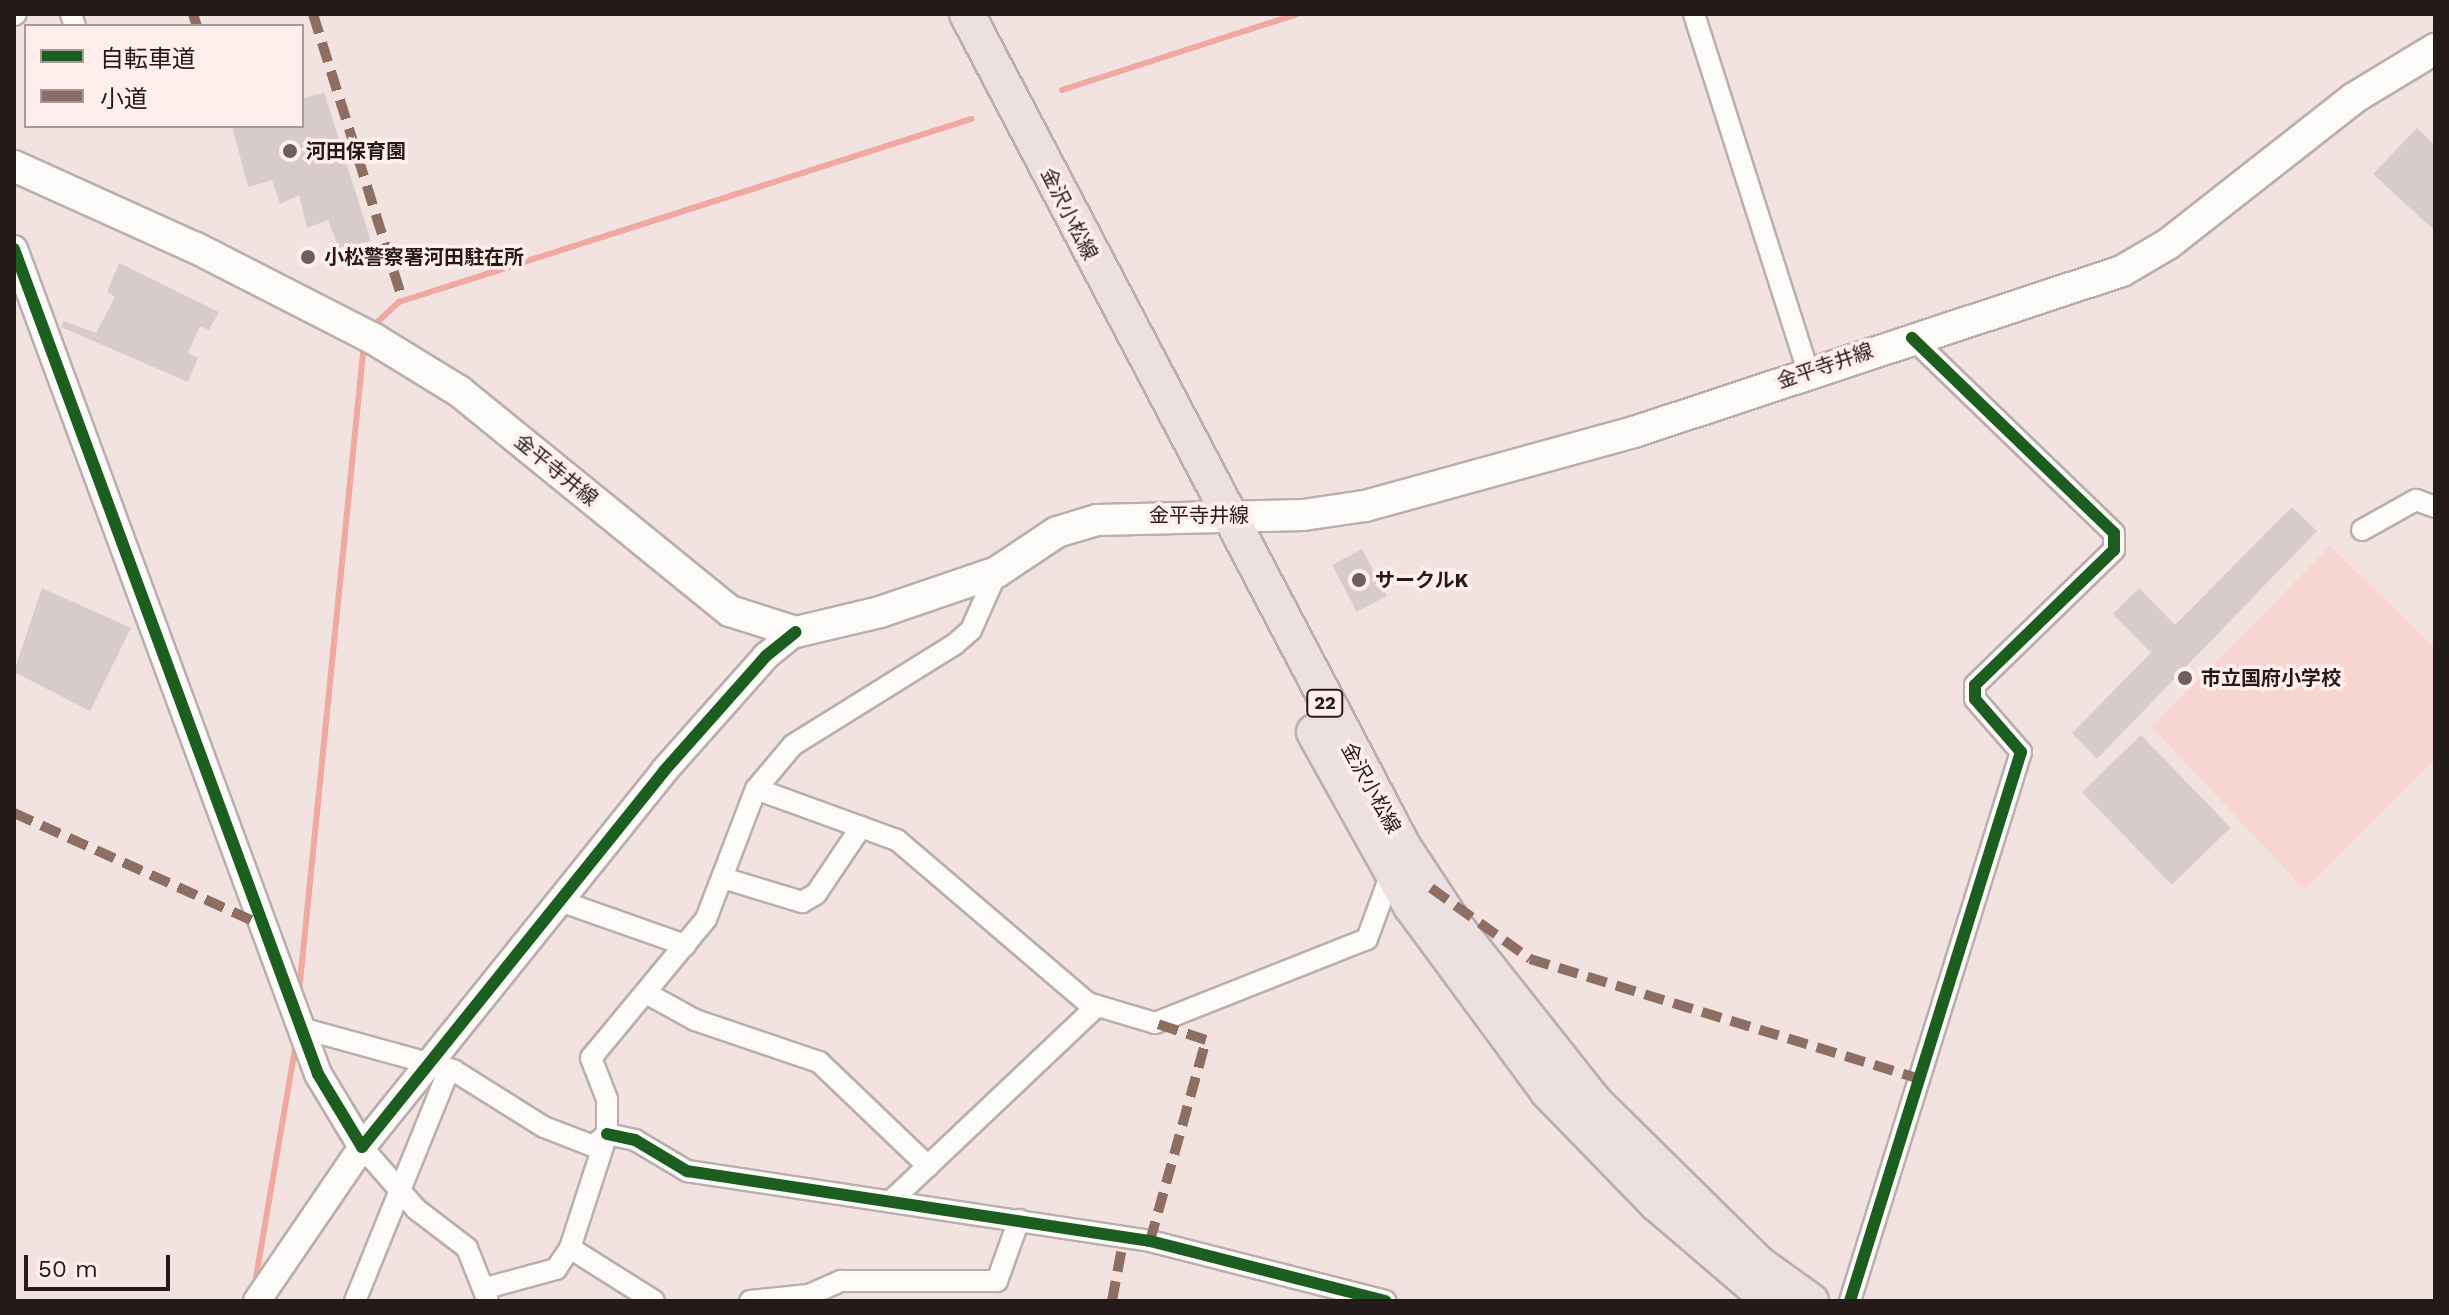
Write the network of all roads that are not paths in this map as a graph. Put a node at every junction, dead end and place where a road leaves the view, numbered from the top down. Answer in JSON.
{"nodes":[{"id":1,"x":941,"y":14,"type":"edge"},
{"id":2,"x":967,"y":14,"type":"edge"},
{"id":3,"x":1694,"y":14,"type":"edge"},
{"id":4,"x":2435,"y":49,"type":"edge"},
{"id":5,"x":14,"y":166,"type":"edge"},
{"id":6,"x":14,"y":249,"type":"edge"},
{"id":7,"x":1912,"y":338,"type":"junction"},
{"id":8,"x":1808,"y":371,"type":"junction"},
{"id":9,"x":2435,"y":507,"type":"edge"},
{"id":10,"x":1217,"y":518,"type":"junction"},
{"id":11,"x":2362,"y":530,"type":"dead end"},
{"id":12,"x":997,"y":572,"type":"junction"},
{"id":13,"x":796,"y":632,"type":"junction"},
{"id":14,"x":756,"y":789,"type":"junction"},
{"id":15,"x":861,"y":827,"type":"junction"},
{"id":16,"x":1392,"y":871,"type":"junction"},
{"id":17,"x":723,"y":878,"type":"junction"},
{"id":18,"x":560,"y":901,"type":"junction"},
{"id":19,"x":685,"y":945,"type":"junction"},
{"id":20,"x":646,"y":993,"type":"junction"},
{"id":21,"x":1097,"y":1006,"type":"junction"},
{"id":22,"x":301,"y":1028,"type":"junction"},
{"id":23,"x":439,"y":1066,"type":"junction"},
{"id":24,"x":607,"y":1134,"type":"junction"},
{"id":25,"x":362,"y":1147,"type":"junction"},
{"id":26,"x":928,"y":1166,"type":"junction"},
{"id":27,"x":400,"y":1191,"type":"junction"},
{"id":28,"x":893,"y":1199,"type":"junction"},
{"id":29,"x":1019,"y":1220,"type":"junction"},
{"id":30,"x":570,"y":1248,"type":"junction"},
{"id":31,"x":487,"y":1294,"type":"edge"},
{"id":32,"x":257,"y":1301,"type":"edge"},
{"id":33,"x":355,"y":1301,"type":"edge"},
{"id":34,"x":654,"y":1301,"type":"edge"},
{"id":35,"x":750,"y":1301,"type":"edge"},
{"id":36,"x":1385,"y":1301,"type":"edge"},
{"id":37,"x":1770,"y":1301,"type":"edge"},
{"id":38,"x":1811,"y":1301,"type":"edge"},
{"id":39,"x":1850,"y":1301,"type":"edge"}],
"edges":[{"from":1,"to":10,"type":"main road","name":"金沢小松線","number":"22"},
{"from":2,"to":10,"type":"main road","name":"金沢小松線","number":"22"},
{"from":3,"to":8,"type":"street"},
{"from":4,"to":7,"type":"main road","name":"金平寺井線"},
{"from":5,"to":13,"type":"main road","name":"金平寺井線"},
{"from":6,"to":22,"type":"street"},
{"from":7,"to":8,"type":"main road","name":"金平寺井線"},
{"from":7,"to":39,"type":"street"},
{"from":8,"to":10,"type":"main road","name":"金平寺井線"},
{"from":9,"to":11,"type":"street"},
{"from":10,"to":12,"type":"main road","name":"金平寺井線"},
{"from":10,"to":16,"type":"main road","name":"金沢小松線","number":"22"},
{"from":10,"to":38,"type":"main road","name":"金沢小松線","number":"22"},
{"from":12,"to":13,"type":"main road","name":"金平寺井線"},
{"from":12,"to":14,"type":"street"},
{"from":13,"to":18,"type":"street"},
{"from":14,"to":15,"type":"street"},
{"from":14,"to":17,"type":"street"},
{"from":15,"to":17,"type":"street"},
{"from":15,"to":21,"type":"street"},
{"from":16,"to":21,"type":"street"},
{"from":16,"to":37,"type":"main road","name":"金沢小松線","number":"22"},
{"from":17,"to":19,"type":"street"},
{"from":18,"to":19,"type":"street"},
{"from":18,"to":23,"type":"street"},
{"from":19,"to":20,"type":"street"},
{"from":20,"to":24,"type":"street"},
{"from":20,"to":26,"type":"street"},
{"from":21,"to":26,"type":"street"},
{"from":22,"to":23,"type":"street"},
{"from":22,"to":25,"type":"street"},
{"from":23,"to":24,"type":"street"},
{"from":23,"to":25,"type":"street"},
{"from":23,"to":27,"type":"street"},
{"from":24,"to":28,"type":"street"},
{"from":24,"to":30,"type":"street"},
{"from":25,"to":27,"type":"street"},
{"from":25,"to":32,"type":"street"},
{"from":26,"to":28,"type":"street"},
{"from":27,"to":31,"type":"street"},
{"from":27,"to":33,"type":"street"},
{"from":28,"to":29,"type":"street"},
{"from":29,"to":35,"type":"street"},
{"from":29,"to":36,"type":"street"},
{"from":30,"to":31,"type":"street"},
{"from":30,"to":34,"type":"street"}]}
